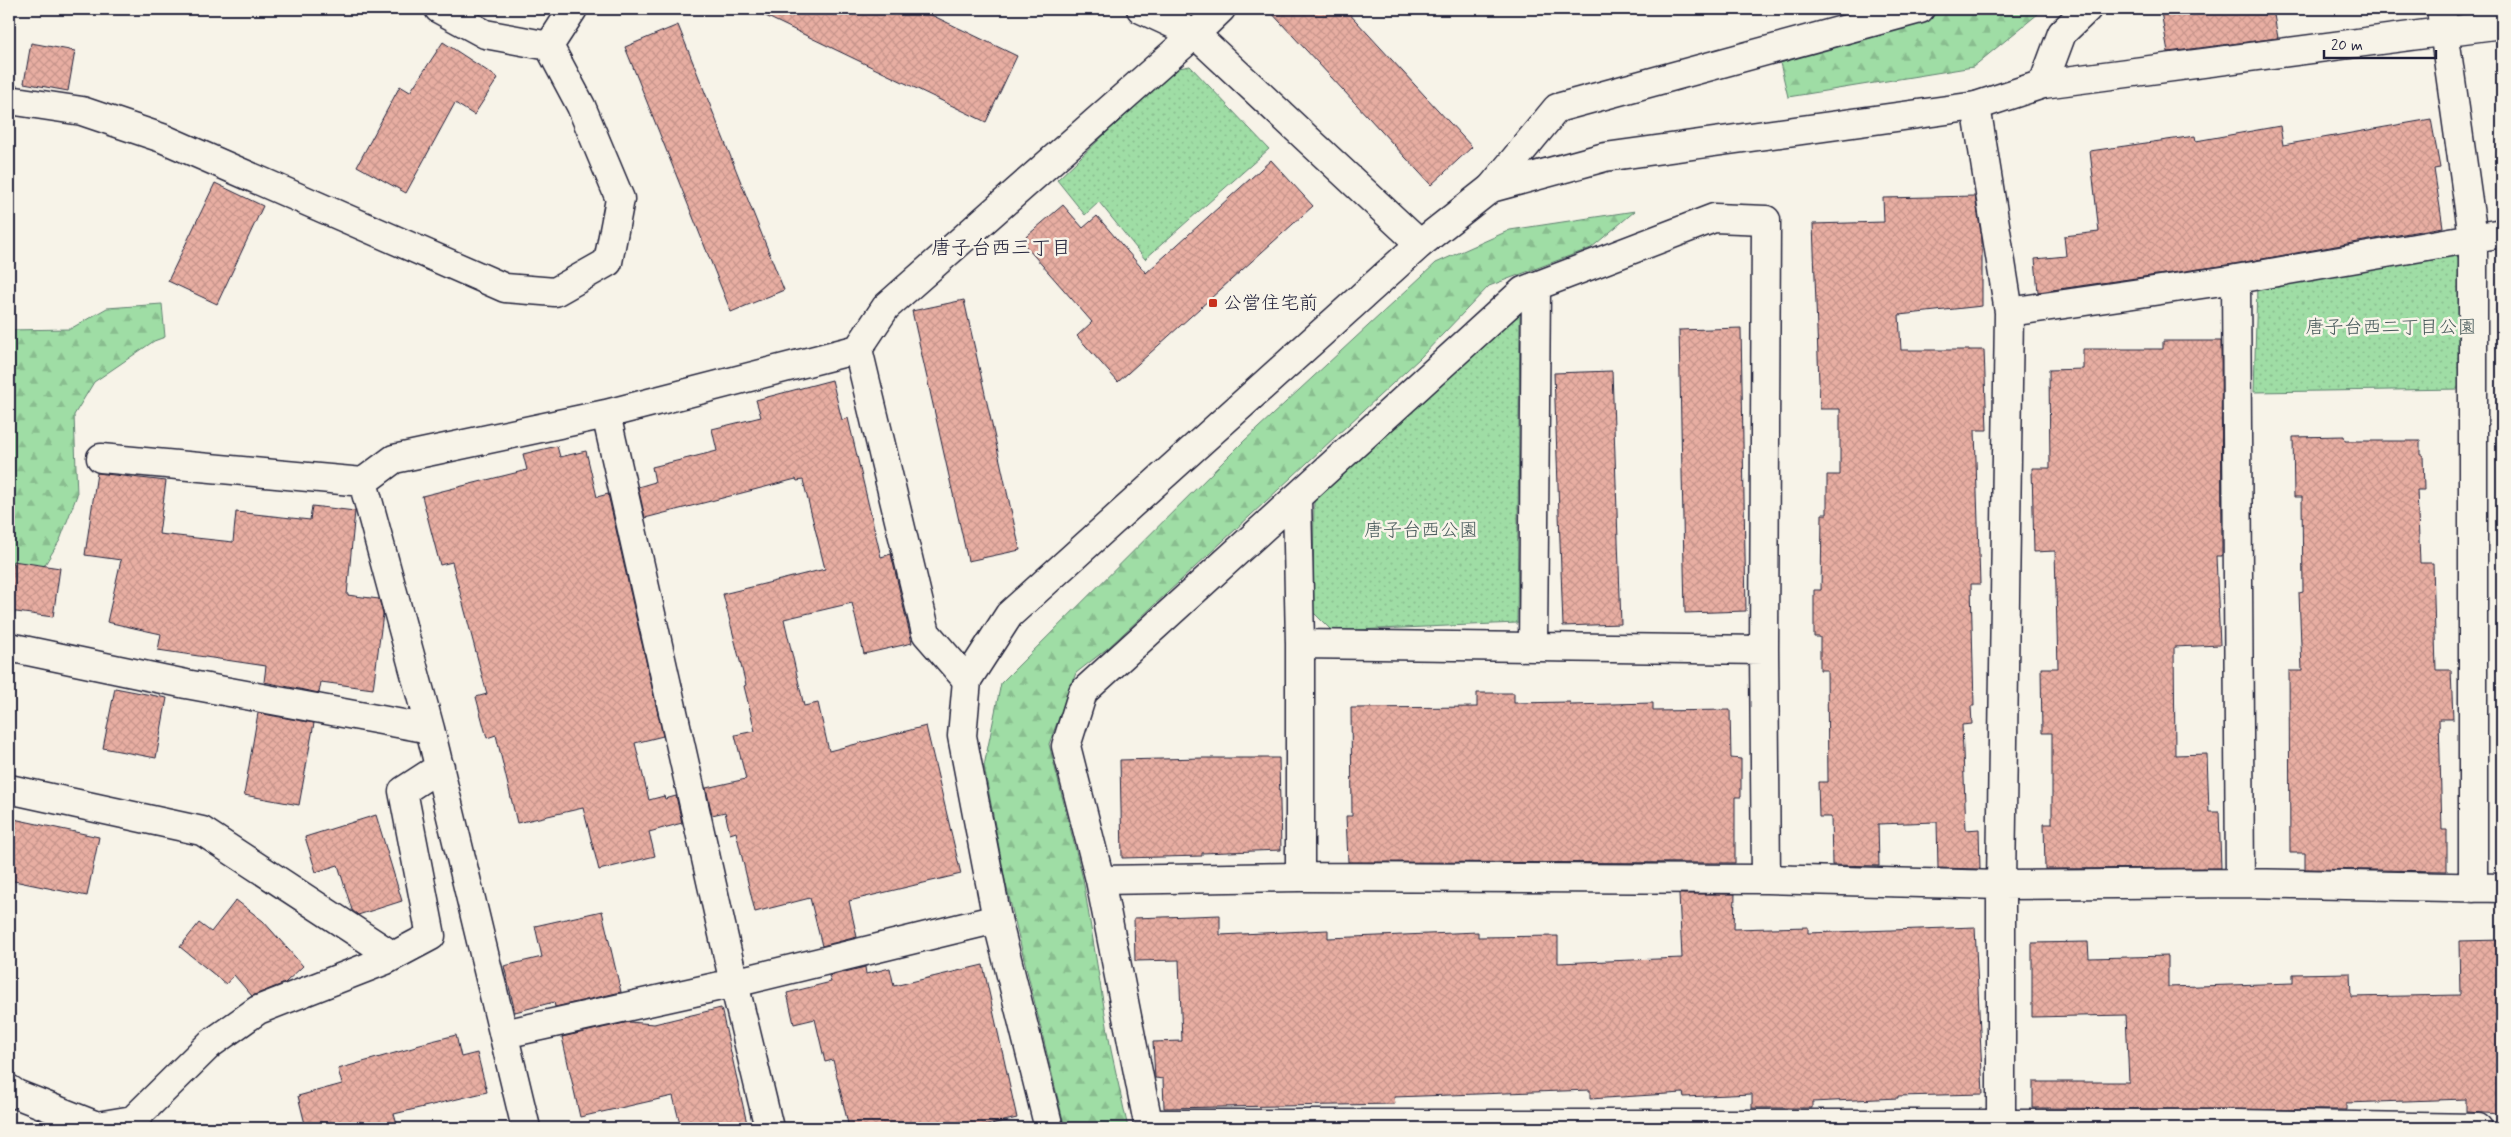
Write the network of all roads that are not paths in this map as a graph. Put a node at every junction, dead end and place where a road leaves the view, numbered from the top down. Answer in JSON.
{"nodes":[{"id":1,"x":439,"y":9,"type":"edge"},
{"id":2,"x":573,"y":9,"type":"edge"},
{"id":3,"x":1141,"y":9,"type":"edge"},
{"id":4,"x":1186,"y":9,"type":"edge"},
{"id":5,"x":1221,"y":9,"type":"edge"},
{"id":6,"x":1920,"y":9,"type":"edge"},
{"id":7,"x":2087,"y":9,"type":"edge"},
{"id":8,"x":2443,"y":20,"type":"edge"},
{"id":9,"x":2502,"y":24,"type":"edge"},
{"id":10,"x":1195,"y":34,"type":"junction"},
{"id":11,"x":549,"y":46,"type":"junction"},
{"id":12,"x":2043,"y":84,"type":"junction"},
{"id":13,"x":9,"y":100,"type":"edge"},
{"id":14,"x":1976,"y":106,"type":"junction"},
{"id":15,"x":1491,"y":188,"type":"junction"},
{"id":16,"x":2502,"y":233,"type":"edge"},
{"id":17,"x":2473,"y":237,"type":"junction"},
{"id":18,"x":1420,"y":244,"type":"junction"},
{"id":19,"x":2236,"y":279,"type":"junction"},
{"id":20,"x":1536,"y":286,"type":"junction"},
{"id":21,"x":2009,"y":312,"type":"junction"},
{"id":22,"x":858,"y":349,"type":"junction"},
{"id":23,"x":606,"y":414,"type":"junction"},
{"id":24,"x":101,"y":458,"type":"dead end"},
{"id":25,"x":363,"y":482,"type":"junction"},
{"id":26,"x":1297,"y":497,"type":"junction"},
{"id":27,"x":1300,"y":644,"type":"junction"},
{"id":28,"x":9,"y":647,"type":"edge"},
{"id":29,"x":1533,"y":647,"type":"junction"},
{"id":30,"x":1764,"y":650,"type":"junction"},
{"id":31,"x":967,"y":680,"type":"junction"},
{"id":32,"x":430,"y":729,"type":"junction"},
{"id":33,"x":440,"y":767,"type":"junction"},
{"id":34,"x":9,"y":790,"type":"edge"},
{"id":35,"x":1300,"y":877,"type":"junction"},
{"id":36,"x":1766,"y":879,"type":"junction"},
{"id":37,"x":1100,"y":880,"type":"junction"},
{"id":38,"x":2240,"y":883,"type":"junction"},
{"id":39,"x":2001,"y":885,"type":"junction"},
{"id":40,"x":2473,"y":888,"type":"junction"},
{"id":41,"x":2502,"y":888,"type":"edge"},
{"id":42,"x":997,"y":918,"type":"junction"},
{"id":43,"x":393,"y":956,"type":"junction"},
{"id":44,"x":734,"y":983,"type":"junction"},
{"id":45,"x":504,"y":1034,"type":"junction"},
{"id":46,"x":9,"y":1089,"type":"edge"},
{"id":47,"x":1148,"y":1126,"type":"edge"},
{"id":48,"x":2001,"y":1126,"type":"edge"},
{"id":49,"x":2236,"y":1126,"type":"edge"},
{"id":50,"x":526,"y":1128,"type":"edge"},
{"id":51,"x":769,"y":1128,"type":"edge"},
{"id":52,"x":1049,"y":1128,"type":"edge"},
{"id":53,"x":2478,"y":1128,"type":"edge"}],
"edges":[{"from":1,"to":11,"type":"street"},
{"from":2,"to":11,"type":"street"},
{"from":3,"to":10,"type":"street"},
{"from":4,"to":10,"type":"street"},
{"from":5,"to":10,"type":"street"},
{"from":6,"to":15,"type":"street"},
{"from":7,"to":12,"type":"street"},
{"from":8,"to":9,"type":"street"},
{"from":8,"to":12,"type":"street"},
{"from":8,"to":17,"type":"street"},
{"from":10,"to":18,"type":"street"},
{"from":10,"to":22,"type":"street"},
{"from":11,"to":13,"type":"street"},
{"from":12,"to":14,"type":"street"},
{"from":14,"to":15,"type":"street"},
{"from":14,"to":21,"type":"street"},
{"from":15,"to":18,"type":"street"},
{"from":16,"to":17,"type":"street"},
{"from":17,"to":19,"type":"street"},
{"from":17,"to":40,"type":"street"},
{"from":18,"to":31,"type":"street"},
{"from":19,"to":21,"type":"street"},
{"from":19,"to":38,"type":"street"},
{"from":20,"to":26,"type":"street"},
{"from":20,"to":29,"type":"street"},
{"from":20,"to":30,"type":"street"},
{"from":21,"to":39,"type":"street"},
{"from":22,"to":23,"type":"street"},
{"from":22,"to":31,"type":"street"},
{"from":23,"to":25,"type":"street"},
{"from":23,"to":44,"type":"street"},
{"from":24,"to":25,"type":"street"},
{"from":25,"to":32,"type":"street"},
{"from":26,"to":27,"type":"street"},
{"from":26,"to":37,"type":"street"},
{"from":27,"to":29,"type":"street"},
{"from":27,"to":35,"type":"street"},
{"from":28,"to":32,"type":"street"},
{"from":29,"to":30,"type":"street"},
{"from":30,"to":36,"type":"street"},
{"from":31,"to":42,"type":"street"},
{"from":32,"to":33,"type":"street"},
{"from":33,"to":43,"type":"street"},
{"from":33,"to":45,"type":"street"},
{"from":34,"to":43,"type":"street"},
{"from":35,"to":36,"type":"street"},
{"from":35,"to":37,"type":"street"},
{"from":36,"to":39,"type":"street"},
{"from":37,"to":47,"type":"street"},
{"from":38,"to":39,"type":"street"},
{"from":38,"to":40,"type":"street"},
{"from":39,"to":48,"type":"street"},
{"from":40,"to":41,"type":"street"},
{"from":42,"to":44,"type":"street"},
{"from":42,"to":52,"type":"street"},
{"from":43,"to":46,"type":"street"},
{"from":44,"to":45,"type":"street"},
{"from":44,"to":51,"type":"street"},
{"from":45,"to":50,"type":"street"},
{"from":47,"to":48,"type":"street"},
{"from":48,"to":49,"type":"street"},
{"from":49,"to":53,"type":"street"}]}
